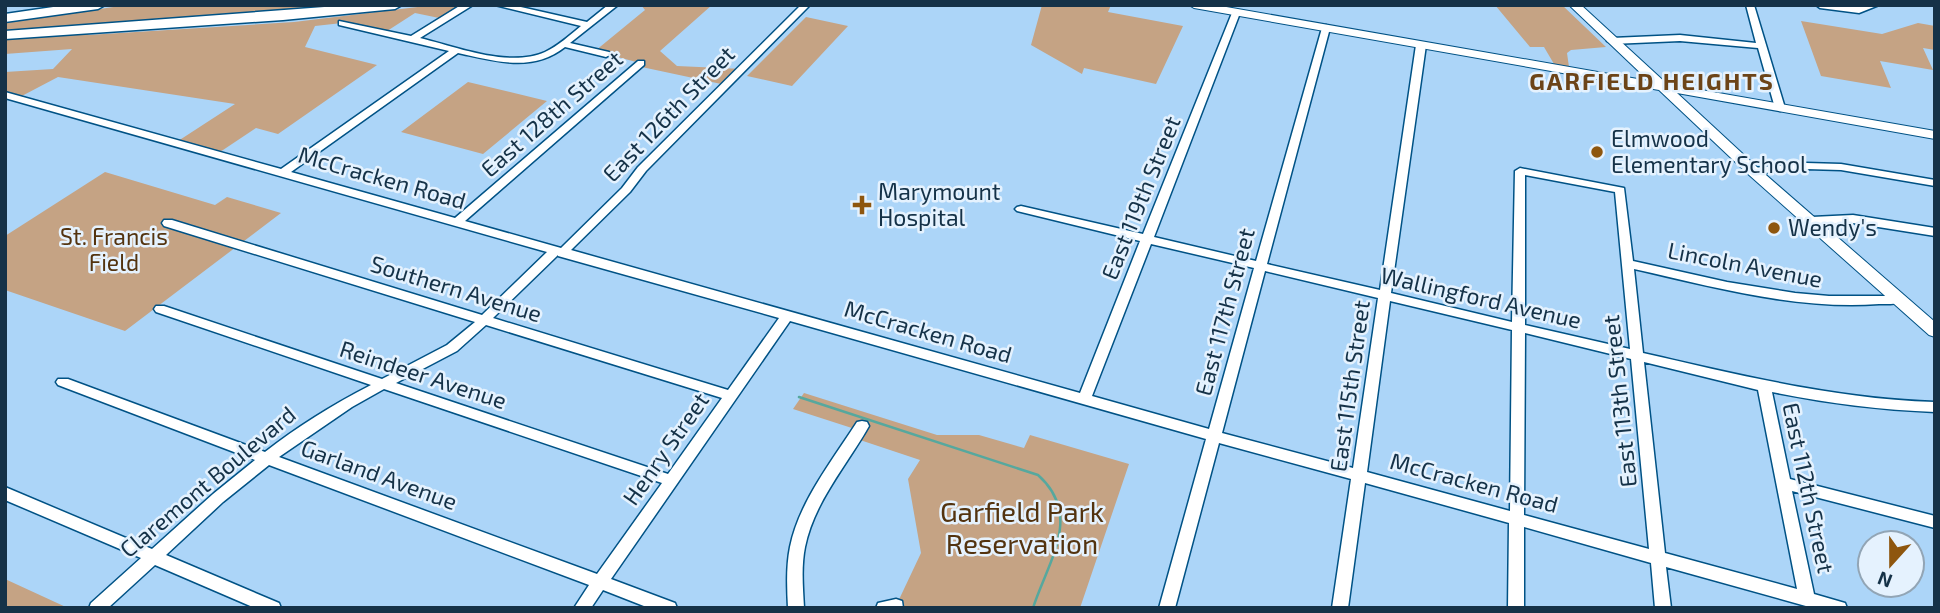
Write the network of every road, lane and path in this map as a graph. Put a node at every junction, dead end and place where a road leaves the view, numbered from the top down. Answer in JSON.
{"nodes":[{"id":1,"x":98,"y":5,"type":"edge"},
{"id":2,"x":396,"y":5,"type":"edge"},
{"id":3,"x":469,"y":5,"type":"edge"},
{"id":4,"x":499,"y":5,"type":"edge"},
{"id":5,"x":614,"y":5,"type":"edge"},
{"id":6,"x":806,"y":5,"type":"edge"},
{"id":7,"x":1194,"y":5,"type":"edge"},
{"id":8,"x":1574,"y":5,"type":"edge"},
{"id":9,"x":1749,"y":5,"type":"edge"},
{"id":10,"x":1820,"y":5,"type":"edge"},
{"id":11,"x":1875,"y":5,"type":"edge"},
{"id":12,"x":1237,"y":13,"type":"junction"},
{"id":13,"x":5,"y":18,"type":"edge"},
{"id":14,"x":342,"y":23,"type":"dead end"},
{"id":15,"x":589,"y":25,"type":"junction"},
{"id":16,"x":1326,"y":28,"type":"junction"},
{"id":17,"x":5,"y":35,"type":"edge"},
{"id":18,"x":413,"y":39,"type":"junction"},
{"id":19,"x":1612,"y":41,"type":"junction"},
{"id":20,"x":563,"y":44,"type":"junction"},
{"id":21,"x":1421,"y":45,"type":"junction"},
{"id":22,"x":1761,"y":46,"type":"junction"},
{"id":23,"x":456,"y":50,"type":"junction"},
{"id":24,"x":606,"y":54,"type":"dead end"},
{"id":25,"x":641,"y":63,"type":"dead end"},
{"id":26,"x":1663,"y":88,"type":"junction"},
{"id":27,"x":5,"y":95,"type":"edge"},
{"id":28,"x":1780,"y":108,"type":"junction"},
{"id":29,"x":1935,"y":135,"type":"edge"},
{"id":30,"x":1753,"y":171,"type":"junction"},
{"id":31,"x":283,"y":173,"type":"junction"},
{"id":32,"x":1935,"y":183,"type":"edge"},
{"id":33,"x":1021,"y":209,"type":"dead end"},
{"id":34,"x":1812,"y":221,"type":"junction"},
{"id":35,"x":168,"y":223,"type":"dead end"},
{"id":36,"x":456,"y":223,"type":"junction"},
{"id":37,"x":1935,"y":232,"type":"edge"},
{"id":38,"x":1147,"y":239,"type":"junction"},
{"id":39,"x":559,"y":252,"type":"junction"},
{"id":40,"x":1626,"y":263,"type":"junction"},
{"id":41,"x":1260,"y":266,"type":"junction"},
{"id":42,"x":1385,"y":297,"type":"junction"},
{"id":43,"x":1898,"y":299,"type":"junction"},
{"id":44,"x":160,"y":309,"type":"dead end"},
{"id":45,"x":788,"y":316,"type":"junction"},
{"id":46,"x":485,"y":320,"type":"junction"},
{"id":47,"x":1519,"y":328,"type":"junction"},
{"id":48,"x":1935,"y":331,"type":"edge"},
{"id":49,"x":1637,"y":356,"type":"junction"},
{"id":50,"x":63,"y":382,"type":"dead end"},
{"id":51,"x":383,"y":384,"type":"junction"},
{"id":52,"x":1764,"y":386,"type":"junction"},
{"id":53,"x":731,"y":396,"type":"junction"},
{"id":54,"x":1084,"y":399,"type":"junction"},
{"id":55,"x":1935,"y":407,"type":"edge"},
{"id":56,"x":862,"y":426,"type":"dead end"},
{"id":57,"x":1215,"y":436,"type":"junction"},
{"id":58,"x":269,"y":458,"type":"junction"},
{"id":59,"x":1361,"y":476,"type":"junction"},
{"id":60,"x":673,"y":481,"type":"junction"},
{"id":61,"x":1783,"y":483,"type":"junction"},
{"id":62,"x":5,"y":493,"type":"edge"},
{"id":63,"x":1517,"y":519,"type":"junction"},
{"id":64,"x":1935,"y":522,"type":"edge"},
{"id":65,"x":154,"y":555,"type":"junction"},
{"id":66,"x":1658,"y":557,"type":"junction"},
{"id":67,"x":600,"y":582,"type":"junction"},
{"id":68,"x":1813,"y":603,"type":"edge"},
{"id":69,"x":97,"y":608,"type":"edge"},
{"id":70,"x":272,"y":608,"type":"edge"},
{"id":71,"x":582,"y":608,"type":"edge"},
{"id":72,"x":669,"y":608,"type":"edge"},
{"id":73,"x":796,"y":608,"type":"edge"},
{"id":74,"x":1167,"y":608,"type":"edge"},
{"id":75,"x":1340,"y":608,"type":"edge"},
{"id":76,"x":1516,"y":608,"type":"edge"},
{"id":77,"x":1663,"y":608,"type":"edge"},
{"id":78,"x":1839,"y":608,"type":"edge"}],
"edges":[{"from":1,"to":13,"type":"highway"},
{"from":2,"to":17,"type":"highway"},
{"from":3,"to":18,"type":"street"},
{"from":4,"to":15,"type":"street"},
{"from":5,"to":15,"type":"street"},
{"from":6,"to":39,"type":"street","name":"East 126th Street"},
{"from":7,"to":12,"type":"main road"},
{"from":8,"to":19,"type":"main road"},
{"from":9,"to":22,"type":"street"},
{"from":10,"to":11,"type":"street"},
{"from":12,"to":16,"type":"main road"},
{"from":12,"to":38,"type":"street","name":"East 119th Street"},
{"from":14,"to":18,"type":"street"},
{"from":15,"to":20,"type":"street"},
{"from":16,"to":21,"type":"main road"},
{"from":16,"to":41,"type":"street","name":"East 117th Street"},
{"from":18,"to":23,"type":"street"},
{"from":19,"to":22,"type":"street"},
{"from":19,"to":26,"type":"main road"},
{"from":20,"to":23,"type":"street"},
{"from":20,"to":24,"type":"street"},
{"from":21,"to":26,"type":"main road"},
{"from":21,"to":42,"type":"street","name":"East 115th Street"},
{"from":22,"to":28,"type":"street"},
{"from":23,"to":31,"type":"street"},
{"from":25,"to":36,"type":"street","name":"East 128th Street"},
{"from":26,"to":28,"type":"main road"},
{"from":26,"to":30,"type":"main road"},
{"from":27,"to":31,"type":"street","name":"McCracken Road"},
{"from":28,"to":29,"type":"main road"},
{"from":30,"to":32,"type":"street"},
{"from":30,"to":34,"type":"main road"},
{"from":31,"to":36,"type":"street","name":"McCracken Road"},
{"from":33,"to":38,"type":"street","name":"Wallingford Avenue"},
{"from":34,"to":37,"type":"street"},
{"from":34,"to":43,"type":"main road"},
{"from":35,"to":46,"type":"street","name":"Southern Avenue"},
{"from":36,"to":39,"type":"street","name":"McCracken Road"},
{"from":38,"to":41,"type":"street","name":"Wallingford Avenue"},
{"from":38,"to":54,"type":"street","name":"East 119th Street"},
{"from":39,"to":45,"type":"street","name":"McCracken Road"},
{"from":39,"to":46,"type":"street","name":"Claremont Boulevard"},
{"from":40,"to":43,"type":"street","name":"Lincoln Avenue"},
{"from":40,"to":47,"type":"street","name":"East 113th Street"},
{"from":40,"to":49,"type":"street","name":"East 113th Street"},
{"from":41,"to":42,"type":"street","name":"Wallingford Avenue"},
{"from":41,"to":57,"type":"street","name":"East 117th Street"},
{"from":42,"to":47,"type":"street","name":"Wallingford Avenue"},
{"from":42,"to":59,"type":"street","name":"East 115th Street"},
{"from":43,"to":48,"type":"main road"},
{"from":44,"to":51,"type":"street","name":"Reindeer Avenue"},
{"from":45,"to":53,"type":"street","name":"Henry Street"},
{"from":45,"to":54,"type":"street","name":"McCracken Road"},
{"from":46,"to":51,"type":"street","name":"Claremont Boulevard"},
{"from":46,"to":53,"type":"street","name":"Southern Avenue"},
{"from":47,"to":49,"type":"street","name":"Wallingford Avenue"},
{"from":47,"to":63,"type":"street"},
{"from":49,"to":52,"type":"street","name":"Wallingford Avenue"},
{"from":49,"to":66,"type":"street","name":"East 113th Street"},
{"from":50,"to":58,"type":"street","name":"Garland Avenue"},
{"from":51,"to":58,"type":"street","name":"Claremont Boulevard"},
{"from":51,"to":60,"type":"street","name":"Reindeer Avenue"},
{"from":52,"to":55,"type":"street","name":"Wallingford Avenue"},
{"from":52,"to":61,"type":"street","name":"East 112th Street"},
{"from":53,"to":60,"type":"street","name":"Henry Street"},
{"from":54,"to":57,"type":"street","name":"McCracken Road"},
{"from":56,"to":73,"type":"street"},
{"from":57,"to":59,"type":"street","name":"McCracken Road"},
{"from":57,"to":74,"type":"street","name":"East 117th Street"},
{"from":58,"to":65,"type":"street","name":"Claremont Boulevard"},
{"from":58,"to":67,"type":"street","name":"Garland Avenue"},
{"from":59,"to":63,"type":"street","name":"McCracken Road"},
{"from":59,"to":75,"type":"street","name":"East 115th Street"},
{"from":60,"to":67,"type":"street","name":"Henry Street"},
{"from":61,"to":64,"type":"street"},
{"from":61,"to":68,"type":"street","name":"East 112th Street"},
{"from":62,"to":65,"type":"street"},
{"from":63,"to":66,"type":"street","name":"McCracken Road"},
{"from":63,"to":76,"type":"street"},
{"from":65,"to":69,"type":"street","name":"Claremont Boulevard"},
{"from":65,"to":70,"type":"street"},
{"from":66,"to":68,"type":"street","name":"McCracken Road"},
{"from":66,"to":77,"type":"street","name":"East 113th Street"},
{"from":67,"to":71,"type":"street","name":"Henry Street"},
{"from":67,"to":72,"type":"street"},
{"from":68,"to":78,"type":"street","name":"McCracken Road"}]}
